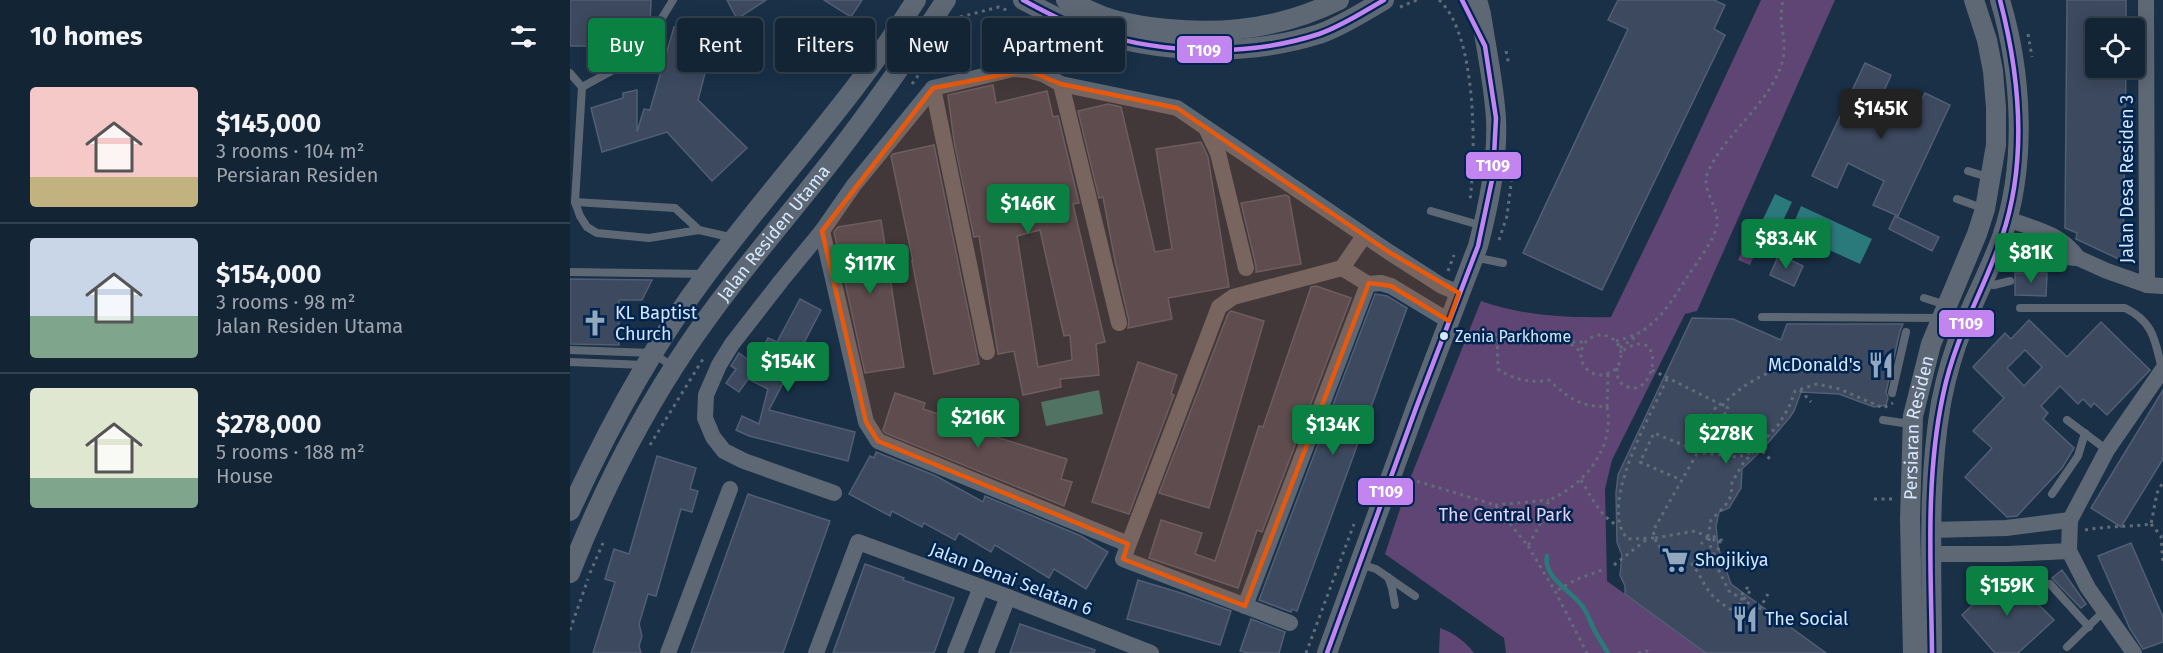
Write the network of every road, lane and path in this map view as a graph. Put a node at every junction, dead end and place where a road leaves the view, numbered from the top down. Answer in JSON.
{"nodes":[{"id":1,"x":673,"y":0,"type":"edge"},
{"id":2,"x":916,"y":0,"type":"edge"},
{"id":3,"x":1023,"y":0,"type":"edge"},
{"id":4,"x":1066,"y":0,"type":"edge"},
{"id":5,"x":1339,"y":0,"type":"edge"},
{"id":6,"x":1384,"y":0,"type":"edge"},
{"id":7,"x":1439,"y":0,"type":"edge"},
{"id":8,"x":1462,"y":0,"type":"edge"},
{"id":9,"x":1477,"y":0,"type":"edge"},
{"id":10,"x":1783,"y":0,"type":"edge"},
{"id":11,"x":1974,"y":0,"type":"edge"},
{"id":12,"x":2000,"y":0,"type":"edge"},
{"id":13,"x":2146,"y":0,"type":"edge"},
{"id":14,"x":946,"y":3,"type":"edge"},
{"id":15,"x":1485,"y":46,"type":"junction"},
{"id":16,"x":570,"y":73,"type":"edge"},
{"id":17,"x":1061,"y":84,"type":"junction"},
{"id":18,"x":582,"y":87,"type":"junction"},
{"id":19,"x":933,"y":88,"type":"junction"},
{"id":20,"x":1206,"y":128,"type":"junction"},
{"id":21,"x":1968,"y":171,"type":"dead end"},
{"id":22,"x":1991,"y":178,"type":"junction"},
{"id":23,"x":1957,"y":199,"type":"dead end"},
{"id":24,"x":576,"y":202,"type":"junction"},
{"id":25,"x":1985,"y":209,"type":"junction"},
{"id":26,"x":1431,"y":211,"type":"dead end"},
{"id":27,"x":2007,"y":219,"type":"junction"},
{"id":28,"x":1474,"y":224,"type":"junction"},
{"id":29,"x":699,"y":230,"type":"junction"},
{"id":30,"x":822,"y":231,"type":"junction"},
{"id":31,"x":1364,"y":236,"type":"junction"},
{"id":32,"x":2001,"y":239,"type":"junction"},
{"id":33,"x":733,"y":241,"type":"junction"},
{"id":34,"x":1466,"y":252,"type":"junction"},
{"id":35,"x":2078,"y":258,"type":"junction"},
{"id":36,"x":752,"y":259,"type":"junction"},
{"id":37,"x":1503,"y":263,"type":"dead end"},
{"id":38,"x":1246,"y":268,"type":"dead end"},
{"id":39,"x":1342,"y":268,"type":"junction"},
{"id":40,"x":570,"y":272,"type":"edge"},
{"id":41,"x":706,"y":274,"type":"junction"},
{"id":42,"x":2010,"y":281,"type":"dead end"},
{"id":43,"x":1368,"y":284,"type":"junction"},
{"id":44,"x":1983,"y":284,"type":"junction"},
{"id":45,"x":1452,"y":286,"type":"junction"},
{"id":46,"x":2155,"y":286,"type":"edge"},
{"id":47,"x":1924,"y":298,"type":"dead end"},
{"id":48,"x":2020,"y":308,"type":"dead end"},
{"id":49,"x":1945,"y":312,"type":"junction"},
{"id":50,"x":1762,"y":317,"type":"dead end"},
{"id":51,"x":1119,"y":323,"type":"dead end"},
{"id":52,"x":1456,"y":326,"type":"junction"},
{"id":53,"x":1648,"y":328,"type":"junction"},
{"id":54,"x":1906,"y":332,"type":"dead end"},
{"id":55,"x":1497,"y":336,"type":"junction"},
{"id":56,"x":1616,"y":341,"type":"junction"},
{"id":57,"x":1586,"y":342,"type":"junction"},
{"id":58,"x":1569,"y":343,"type":"junction"},
{"id":59,"x":570,"y":350,"type":"edge"},
{"id":60,"x":1621,"y":350,"type":"junction"},
{"id":61,"x":987,"y":352,"type":"dead end"},
{"id":62,"x":1581,"y":352,"type":"junction"},
{"id":63,"x":649,"y":359,"type":"junction"},
{"id":64,"x":570,"y":362,"type":"edge"},
{"id":65,"x":1845,"y":364,"type":"dead end"},
{"id":66,"x":674,"y":367,"type":"junction"},
{"id":67,"x":1617,"y":368,"type":"junction"},
{"id":68,"x":2163,"y":369,"type":"edge"},
{"id":69,"x":1652,"y":370,"type":"junction"},
{"id":70,"x":1608,"y":374,"type":"junction"},
{"id":71,"x":1668,"y":377,"type":"junction"},
{"id":72,"x":1799,"y":389,"type":"junction"},
{"id":73,"x":1892,"y":393,"type":"joint"},
{"id":74,"x":1811,"y":402,"type":"dead end"},
{"id":75,"x":1718,"y":403,"type":"junction"},
{"id":76,"x":1722,"y":406,"type":"junction"},
{"id":77,"x":1607,"y":407,"type":"junction"},
{"id":78,"x":1913,"y":416,"type":"junction"},
{"id":79,"x":1882,"y":420,"type":"dead end"},
{"id":80,"x":2067,"y":420,"type":"dead end"},
{"id":81,"x":2085,"y":433,"type":"junction"},
{"id":82,"x":1708,"y":434,"type":"junction"},
{"id":83,"x":1757,"y":446,"type":"junction"},
{"id":84,"x":1693,"y":449,"type":"dead end"},
{"id":85,"x":2107,"y":450,"type":"junction"},
{"id":86,"x":1752,"y":452,"type":"junction"},
{"id":87,"x":1703,"y":453,"type":"dead end"},
{"id":88,"x":1770,"y":459,"type":"dead end"},
{"id":89,"x":1677,"y":478,"type":"dead end"},
{"id":90,"x":1410,"y":479,"type":"dead end"},
{"id":91,"x":1581,"y":480,"type":"junction"},
{"id":92,"x":2163,"y":482,"type":"edge"},
{"id":93,"x":730,"y":489,"type":"dead end"},
{"id":94,"x":834,"y":493,"type":"dead end"},
{"id":95,"x":2052,"y":495,"type":"dead end"},
{"id":96,"x":1874,"y":499,"type":"dead end"},
{"id":97,"x":1900,"y":499,"type":"dead end"},
{"id":98,"x":1549,"y":500,"type":"junction"},
{"id":99,"x":1495,"y":505,"type":"junction"},
{"id":100,"x":570,"y":511,"type":"edge"},
{"id":101,"x":2151,"y":524,"type":"junction"},
{"id":102,"x":1618,"y":526,"type":"junction"},
{"id":103,"x":2069,"y":527,"type":"junction"},
{"id":104,"x":2006,"y":528,"type":"junction"},
{"id":105,"x":1932,"y":530,"type":"junction"},
{"id":106,"x":1702,"y":534,"type":"junction"},
{"id":107,"x":1654,"y":538,"type":"junction"},
{"id":108,"x":1708,"y":538,"type":"junction"},
{"id":109,"x":1725,"y":539,"type":"dead end"},
{"id":110,"x":1128,"y":544,"type":"junction"},
{"id":111,"x":1528,"y":546,"type":"junction"},
{"id":112,"x":2069,"y":551,"type":"junction"},
{"id":113,"x":1712,"y":554,"type":"dead end"},
{"id":114,"x":2007,"y":554,"type":"junction"},
{"id":115,"x":1932,"y":555,"type":"junction"},
{"id":116,"x":1715,"y":563,"type":"dead end"},
{"id":117,"x":1359,"y":564,"type":"junction"},
{"id":118,"x":1614,"y":565,"type":"dead end"},
{"id":119,"x":1693,"y":565,"type":"junction"},
{"id":120,"x":2163,"y":565,"type":"edge"},
{"id":121,"x":1602,"y":570,"type":"dead end"},
{"id":122,"x":570,"y":573,"type":"edge"},
{"id":123,"x":1388,"y":577,"type":"junction"},
{"id":124,"x":2050,"y":584,"type":"dead end"},
{"id":125,"x":981,"y":587,"type":"junction"},
{"id":126,"x":1558,"y":590,"type":"dead end"},
{"id":127,"x":1768,"y":594,"type":"dead end"},
{"id":128,"x":1415,"y":596,"type":"dead end"},
{"id":129,"x":1008,"y":597,"type":"junction"},
{"id":130,"x":1740,"y":597,"type":"junction"},
{"id":131,"x":1395,"y":605,"type":"dead end"},
{"id":132,"x":1245,"y":606,"type":"junction"},
{"id":133,"x":2104,"y":610,"type":"junction"},
{"id":134,"x":1734,"y":611,"type":"junction"},
{"id":135,"x":1748,"y":621,"type":"dead end"},
{"id":136,"x":1290,"y":623,"type":"dead end"},
{"id":137,"x":2089,"y":627,"type":"junction"},
{"id":138,"x":2067,"y":647,"type":"dead end"},
{"id":139,"x":1141,"y":651,"type":"edge"},
{"id":140,"x":668,"y":653,"type":"edge"},
{"id":141,"x":816,"y":653,"type":"edge"},
{"id":142,"x":956,"y":653,"type":"edge"},
{"id":143,"x":986,"y":653,"type":"edge"},
{"id":144,"x":1327,"y":653,"type":"edge"},
{"id":145,"x":1587,"y":653,"type":"edge"},
{"id":146,"x":1638,"y":653,"type":"edge"},
{"id":147,"x":1649,"y":653,"type":"edge"},
{"id":148,"x":1913,"y":653,"type":"edge"},
{"id":149,"x":1932,"y":653,"type":"edge"},
{"id":150,"x":2134,"y":653,"type":"edge"}],
"edges":[{"from":1,"to":18,"type":"lane"},
{"from":2,"to":33,"type":"street","name":"Jalan Residen Utama"},
{"from":3,"to":6,"type":"street"},
{"from":4,"to":5,"type":"street"},
{"from":7,"to":28,"type":"path"},
{"from":8,"to":15,"type":"street"},
{"from":9,"to":15,"type":"street"},
{"from":10,"to":53,"type":"path"},
{"from":11,"to":22,"type":"street","name":"Persiaran Residen"},
{"from":12,"to":27,"type":"street","name":"Persiaran Residen"},
{"from":13,"to":46,"type":"street","name":"Jalan Desa Residen 3"},
{"from":14,"to":36,"type":"street","name":"Jalan Residen Utama"},
{"from":15,"to":28,"type":"street"},
{"from":16,"to":18,"type":"lane"},
{"from":17,"to":19,"type":"street"},
{"from":17,"to":20,"type":"street"},
{"from":17,"to":51,"type":"street"},
{"from":18,"to":24,"type":"lane"},
{"from":19,"to":30,"type":"street"},
{"from":19,"to":61,"type":"street"},
{"from":20,"to":31,"type":"street"},
{"from":20,"to":38,"type":"street"},
{"from":21,"to":22,"type":"lane"},
{"from":22,"to":25,"type":"street","name":"Persiaran Residen"},
{"from":23,"to":25,"type":"lane"},
{"from":24,"to":29,"type":"lane"},
{"from":24,"to":29,"type":"lane"},
{"from":25,"to":49,"type":"street","name":"Persiaran Residen"},
{"from":26,"to":28,"type":"lane"},
{"from":27,"to":32,"type":"street","name":"Persiaran Residen"},
{"from":27,"to":35,"type":"street"},
{"from":28,"to":34,"type":"street"},
{"from":29,"to":33,"type":"lane"},
{"from":30,"to":94,"type":"street"},
{"from":30,"to":110,"type":"street"},
{"from":31,"to":39,"type":"street"},
{"from":31,"to":45,"type":"street"},
{"from":32,"to":35,"type":"street"},
{"from":32,"to":44,"type":"street","name":"Persiaran Residen"},
{"from":33,"to":36,"type":"street"},
{"from":33,"to":41,"type":"street","name":"Jalan Residen Utama"},
{"from":34,"to":37,"type":"lane"},
{"from":34,"to":45,"type":"street"},
{"from":34,"to":45,"type":"path"},
{"from":35,"to":46,"type":"street"},
{"from":36,"to":66,"type":"street","name":"Jalan Residen Utama"},
{"from":39,"to":43,"type":"street"},
{"from":39,"to":110,"type":"street"},
{"from":40,"to":41,"type":"lane"},
{"from":41,"to":63,"type":"street","name":"Jalan Residen Utama"},
{"from":42,"to":44,"type":"lane"},
{"from":43,"to":52,"type":"street"},
{"from":43,"to":132,"type":"street"},
{"from":44,"to":105,"type":"street","name":"Persiaran Residen"},
{"from":45,"to":52,"type":"street"},
{"from":47,"to":49,"type":"lane"},
{"from":48,"to":68,"type":"lane"},
{"from":49,"to":50,"type":"lane"},
{"from":49,"to":78,"type":"street","name":"Persiaran Residen"},
{"from":52,"to":55,"type":"path"},
{"from":52,"to":117,"type":"street"},
{"from":53,"to":56,"type":"path"},
{"from":53,"to":60,"type":"path"},
{"from":54,"to":73,"type":"lane"},
{"from":55,"to":58,"type":"path"},
{"from":55,"to":77,"type":"path"},
{"from":56,"to":57,"type":"path"},
{"from":56,"to":60,"type":"path"},
{"from":57,"to":58,"type":"path"},
{"from":57,"to":62,"type":"path"},
{"from":58,"to":62,"type":"path"},
{"from":59,"to":63,"type":"lane"},
{"from":60,"to":67,"type":"path"},
{"from":60,"to":69,"type":"path"},
{"from":62,"to":70,"type":"path"},
{"from":63,"to":64,"type":"lane"},
{"from":63,"to":66,"type":"lane"},
{"from":63,"to":100,"type":"street","name":"Jalan Residen Utama"},
{"from":65,"to":76,"type":"path"},
{"from":66,"to":122,"type":"street","name":"Jalan Residen Utama"},
{"from":67,"to":69,"type":"path"},
{"from":67,"to":70,"type":"path"},
{"from":68,"to":85,"type":"street"},
{"from":69,"to":71,"type":"path"},
{"from":70,"to":77,"type":"path"},
{"from":71,"to":75,"type":"path"},
{"from":71,"to":102,"type":"path"},
{"from":72,"to":73,"type":"path"},
{"from":72,"to":74,"type":"path"},
{"from":72,"to":83,"type":"path"},
{"from":75,"to":76,"type":"path"},
{"from":75,"to":82,"type":"path"},
{"from":76,"to":82,"type":"path"},
{"from":77,"to":91,"type":"path"},
{"from":78,"to":79,"type":"lane"},
{"from":78,"to":148,"type":"street","name":"Persiaran Residen"},
{"from":80,"to":81,"type":"lane"},
{"from":81,"to":85,"type":"lane"},
{"from":81,"to":95,"type":"lane"},
{"from":82,"to":107,"type":"path"},
{"from":83,"to":86,"type":"path"},
{"from":83,"to":88,"type":"path"},
{"from":84,"to":89,"type":"path"},
{"from":85,"to":103,"type":"street"},
{"from":86,"to":87,"type":"path"},
{"from":86,"to":108,"type":"path"},
{"from":90,"to":99,"type":"path"},
{"from":91,"to":98,"type":"path"},
{"from":91,"to":102,"type":"path"},
{"from":92,"to":101,"type":"path"},
{"from":93,"to":140,"type":"street"},
{"from":96,"to":97,"type":"path"},
{"from":98,"to":99,"type":"path"},
{"from":98,"to":111,"type":"path"},
{"from":99,"to":111,"type":"path"},
{"from":101,"to":103,"type":"path"},
{"from":101,"to":120,"type":"path"},
{"from":102,"to":107,"type":"path"},
{"from":103,"to":104,"type":"street"},
{"from":103,"to":112,"type":"street"},
{"from":104,"to":105,"type":"street"},
{"from":104,"to":114,"type":"street"},
{"from":105,"to":115,"type":"street","name":"Persiaran Residen"},
{"from":106,"to":108,"type":"path"},
{"from":106,"to":108,"type":"path"},
{"from":106,"to":118,"type":"path"},
{"from":107,"to":119,"type":"path"},
{"from":108,"to":109,"type":"path"},
{"from":108,"to":113,"type":"path"},
{"from":108,"to":119,"type":"path"},
{"from":110,"to":132,"type":"street"},
{"from":111,"to":145,"type":"path"},
{"from":112,"to":114,"type":"street"},
{"from":112,"to":133,"type":"street"},
{"from":114,"to":115,"type":"street"},
{"from":115,"to":149,"type":"street","name":"Persiaran Residen"},
{"from":116,"to":130,"type":"path"},
{"from":117,"to":123,"type":"lane"},
{"from":117,"to":144,"type":"street"},
{"from":119,"to":134,"type":"path"},
{"from":121,"to":126,"type":"path"},
{"from":123,"to":128,"type":"lane"},
{"from":123,"to":131,"type":"lane"},
{"from":124,"to":137,"type":"lane"},
{"from":125,"to":129,"type":"street","name":"Jalan Denai Selatan 6"},
{"from":125,"to":141,"type":"street","name":"Jalan Denai Selatan 6"},
{"from":125,"to":142,"type":"street"},
{"from":127,"to":130,"type":"path"},
{"from":129,"to":139,"type":"street","name":"Jalan Denai Selatan 6"},
{"from":129,"to":143,"type":"street"},
{"from":130,"to":134,"type":"path"},
{"from":132,"to":136,"type":"street"},
{"from":133,"to":137,"type":"lane"},
{"from":133,"to":150,"type":"street"},
{"from":134,"to":135,"type":"path"},
{"from":137,"to":138,"type":"lane"},
{"from":146,"to":147,"type":"path"}]}
